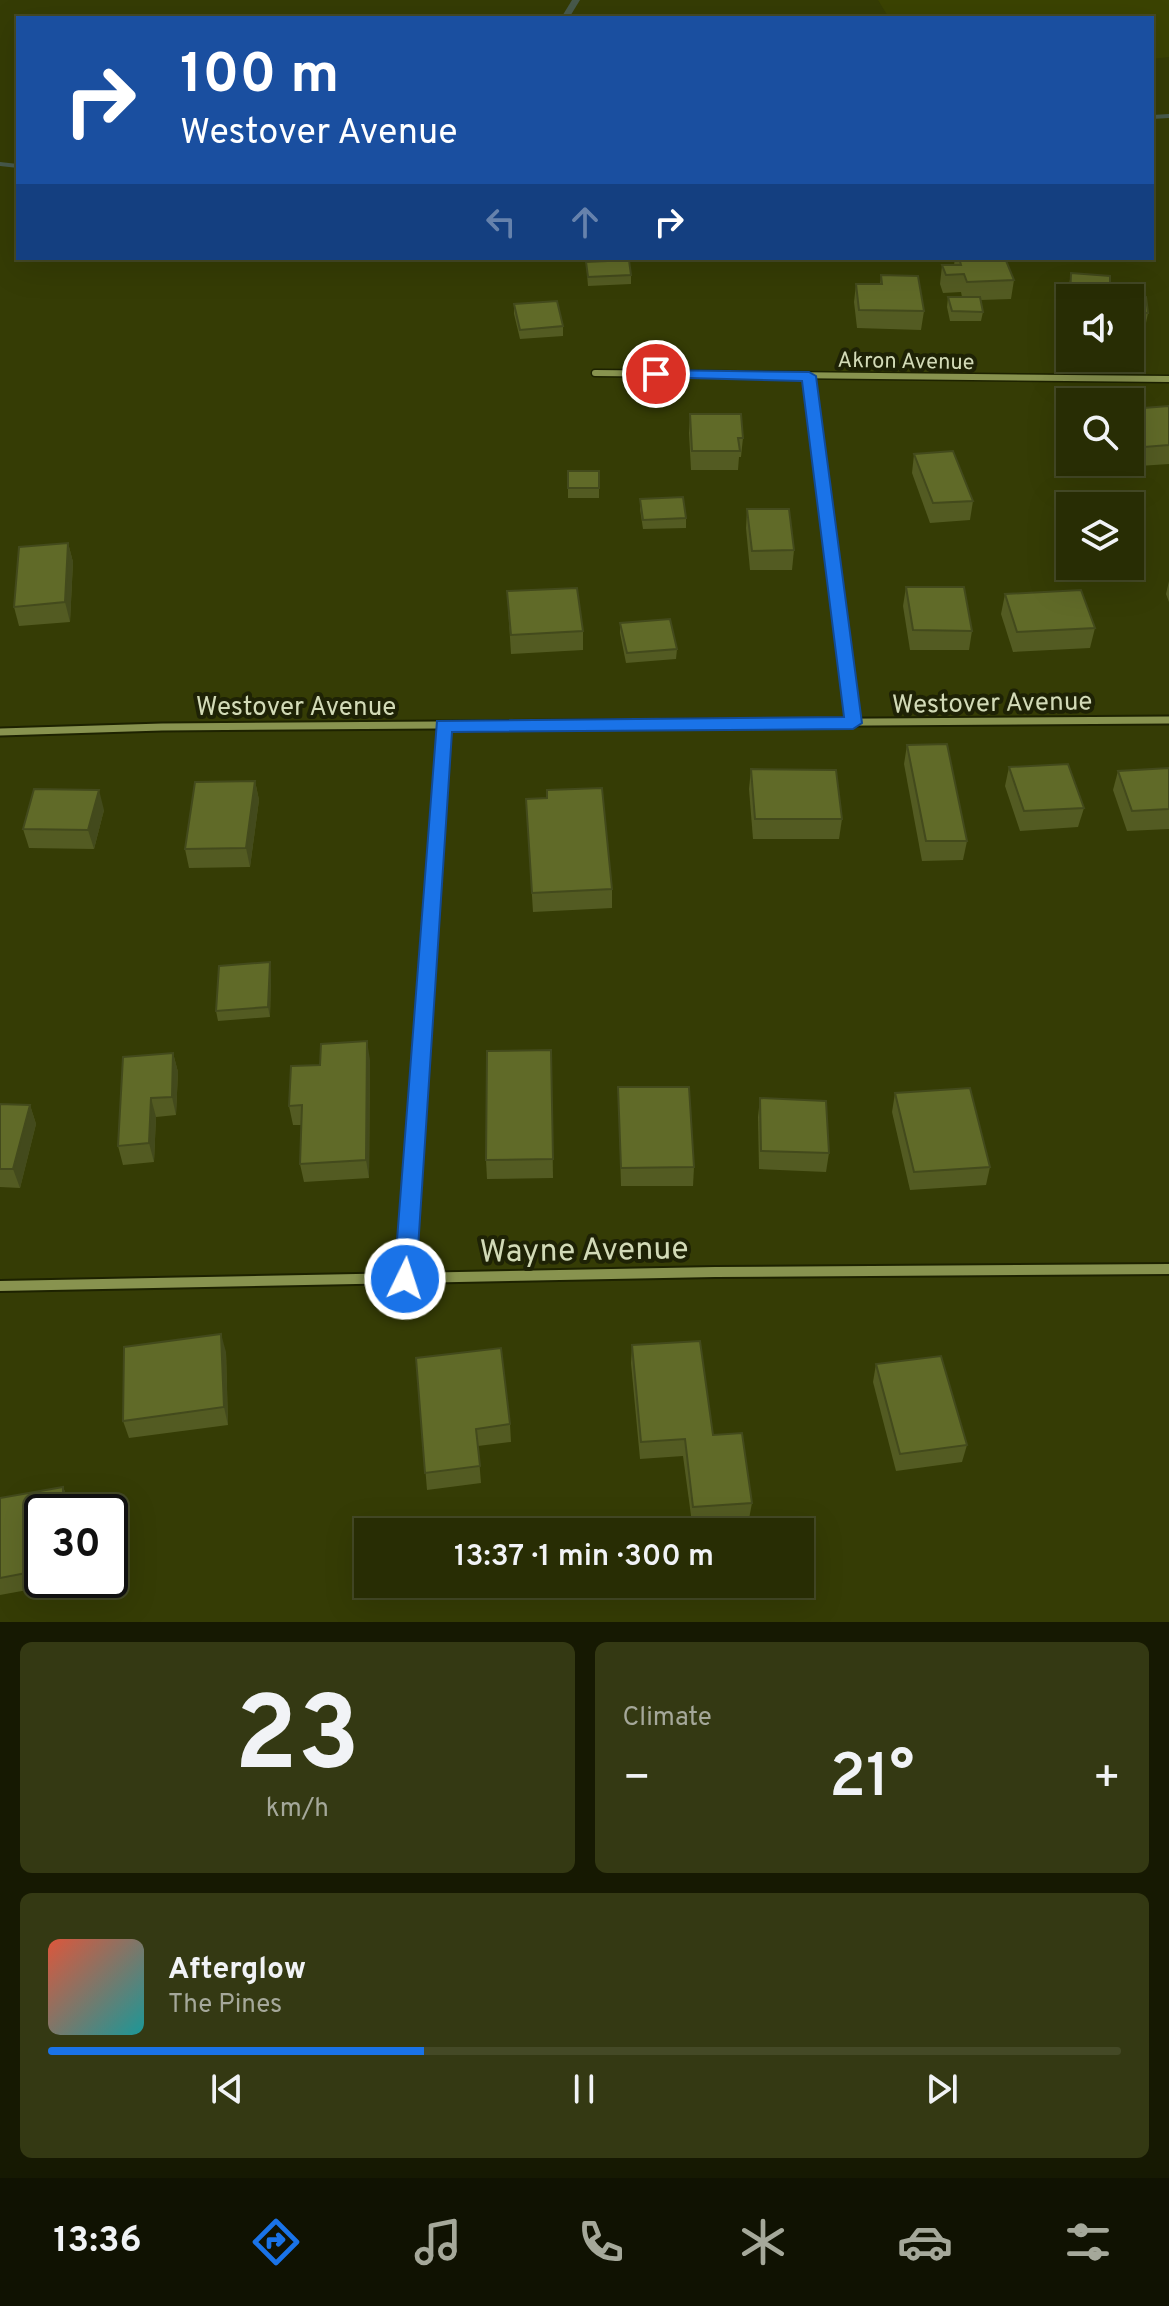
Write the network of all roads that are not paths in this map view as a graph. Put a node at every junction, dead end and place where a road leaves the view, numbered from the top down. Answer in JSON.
{"nodes":[{"id":1,"x":595,"y":373,"type":"dead end"},
{"id":2,"x":809,"y":376,"type":"junction"},
{"id":3,"x":1169,"y":379,"type":"edge"},
{"id":4,"x":1169,"y":720,"type":"edge"},
{"id":5,"x":853,"y":723,"type":"junction"},
{"id":6,"x":443,"y":726,"type":"junction"},
{"id":7,"x":0,"y":732,"type":"edge"},
{"id":8,"x":1169,"y":1269,"type":"edge"},
{"id":9,"x":405,"y":1279,"type":"junction"},
{"id":10,"x":0,"y":1286,"type":"edge"}],
"edges":[{"from":1,"to":2,"type":"street","name":"Akron Avenue"},
{"from":2,"to":3,"type":"street","name":"Akron Avenue"},
{"from":2,"to":5,"type":"street"},
{"from":4,"to":5,"type":"street","name":"Westover Avenue"},
{"from":5,"to":6,"type":"street","name":"Westover Avenue"},
{"from":6,"to":7,"type":"street","name":"Westover Avenue"},
{"from":6,"to":9,"type":"street"},
{"from":8,"to":9,"type":"street","name":"Wayne Avenue"},
{"from":9,"to":10,"type":"street","name":"Wayne Avenue"}]}
